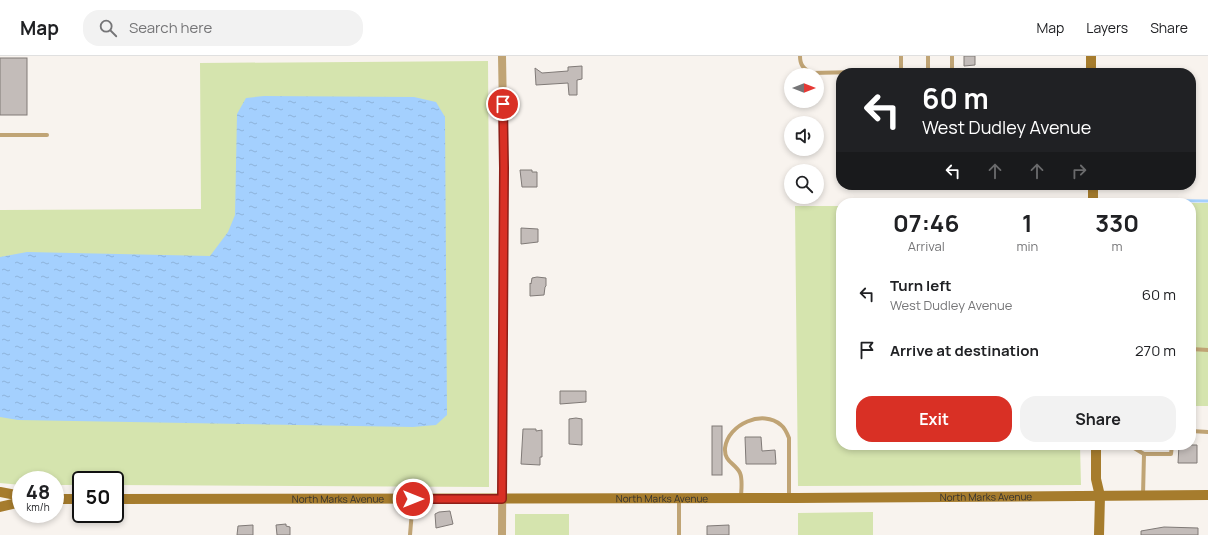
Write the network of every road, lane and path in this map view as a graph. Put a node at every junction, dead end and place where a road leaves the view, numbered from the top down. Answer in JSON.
{"nodes":[{"id":1,"x":502,"y":56,"type":"edge"},
{"id":2,"x":800,"y":56,"type":"edge"},
{"id":3,"x":901,"y":56,"type":"edge"},
{"id":4,"x":928,"y":56,"type":"edge"},
{"id":5,"x":952,"y":56,"type":"edge"},
{"id":6,"x":1091,"y":56,"type":"edge"},
{"id":7,"x":901,"y":68,"type":"edge"},
{"id":8,"x":928,"y":68,"type":"edge"},
{"id":9,"x":952,"y":68,"type":"edge"},
{"id":10,"x":1091,"y":68,"type":"edge"},
{"id":11,"x":836,"y":72,"type":"edge"},
{"id":12,"x":0,"y":135,"type":"edge"},
{"id":13,"x":47,"y":135,"type":"dead end"},
{"id":14,"x":1196,"y":349,"type":"edge"},
{"id":15,"x":1208,"y":350,"type":"edge"},
{"id":16,"x":1196,"y":431,"type":"edge"},
{"id":17,"x":1208,"y":432,"type":"edge"},
{"id":18,"x":1096,"y":450,"type":"edge"},
{"id":19,"x":1137,"y":450,"type":"edge"},
{"id":20,"x":1171,"y":450,"type":"edge"},
{"id":21,"x":1144,"y":454,"type":"junction"},
{"id":22,"x":0,"y":492,"type":"edge"},
{"id":23,"x":12,"y":494,"type":"edge"},
{"id":24,"x":1208,"y":495,"type":"edge"},
{"id":25,"x":1100,"y":496,"type":"junction"},
{"id":26,"x":1143,"y":496,"type":"junction"},
{"id":27,"x":679,"y":498,"type":"junction"},
{"id":28,"x":741,"y":498,"type":"junction"},
{"id":29,"x":789,"y":498,"type":"junction"},
{"id":30,"x":124,"y":499,"type":"edge"},
{"id":31,"x":413,"y":499,"type":"junction"},
{"id":32,"x":502,"y":499,"type":"junction"},
{"id":33,"x":12,"y":504,"type":"edge"},
{"id":34,"x":0,"y":507,"type":"edge"},
{"id":35,"x":410,"y":535,"type":"edge"},
{"id":36,"x":502,"y":535,"type":"edge"},
{"id":37,"x":679,"y":535,"type":"edge"},
{"id":38,"x":1099,"y":535,"type":"edge"}],
"edges":[{"from":1,"to":32,"type":"street"},
{"from":2,"to":11,"type":"lane"},
{"from":3,"to":7,"type":"lane"},
{"from":4,"to":8,"type":"lane"},
{"from":5,"to":9,"type":"lane"},
{"from":6,"to":10,"type":"main road"},
{"from":12,"to":13,"type":"lane"},
{"from":14,"to":15,"type":"lane"},
{"from":16,"to":17,"type":"lane"},
{"from":18,"to":25,"type":"main road"},
{"from":19,"to":21,"type":"lane"},
{"from":20,"to":21,"type":"lane"},
{"from":21,"to":26,"type":"lane"},
{"from":22,"to":23,"type":"main road"},
{"from":24,"to":26,"type":"main road","name":"North Marks Avenue"},
{"from":25,"to":26,"type":"main road","name":"North Marks Avenue"},
{"from":25,"to":29,"type":"main road","name":"North Marks Avenue"},
{"from":25,"to":38,"type":"main road"},
{"from":27,"to":28,"type":"main road","name":"North Marks Avenue"},
{"from":27,"to":32,"type":"main road","name":"North Marks Avenue"},
{"from":27,"to":37,"type":"lane"},
{"from":28,"to":29,"type":"main road","name":"North Marks Avenue"},
{"from":28,"to":29,"type":"lane"},
{"from":30,"to":31,"type":"main road","name":"North Marks Avenue"},
{"from":31,"to":32,"type":"main road","name":"North Marks Avenue"},
{"from":31,"to":35,"type":"lane"},
{"from":32,"to":36,"type":"street"},
{"from":33,"to":34,"type":"main road"}]}
